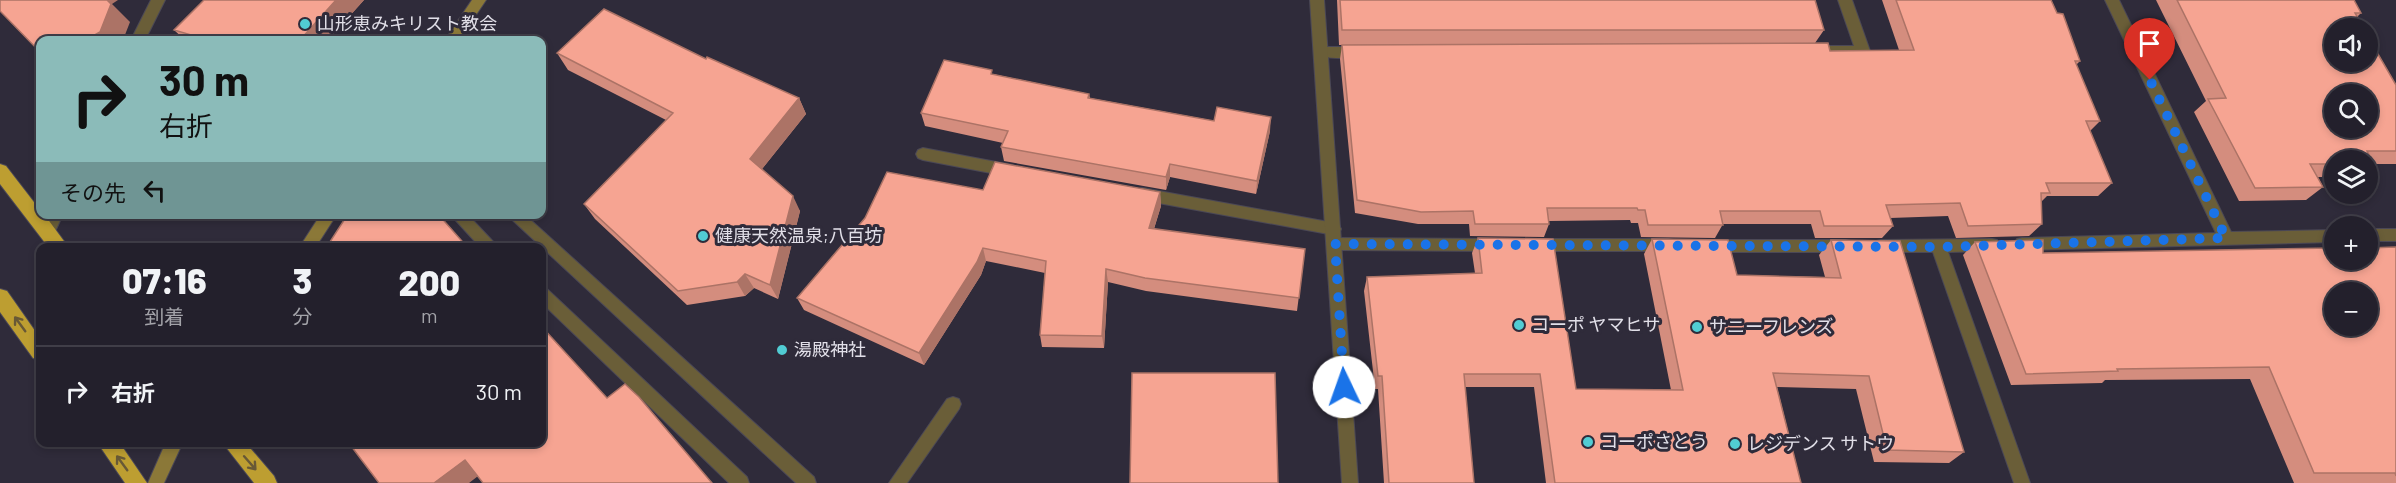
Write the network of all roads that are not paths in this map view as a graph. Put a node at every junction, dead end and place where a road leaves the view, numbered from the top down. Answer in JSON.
{"nodes":[{"id":1,"x":158,"y":0,"type":"edge"},
{"id":2,"x":479,"y":0,"type":"edge"},
{"id":3,"x":1317,"y":0,"type":"edge"},
{"id":4,"x":1845,"y":0,"type":"edge"},
{"id":5,"x":2112,"y":0,"type":"edge"},
{"id":6,"x":140,"y":36,"type":"edge"},
{"id":7,"x":455,"y":36,"type":"edge"},
{"id":8,"x":1792,"y":51,"type":"edge"},
{"id":9,"x":1321,"y":52,"type":"junction"},
{"id":10,"x":1368,"y":52,"type":"edge"},
{"id":11,"x":923,"y":154,"type":"dead end"},
{"id":12,"x":0,"y":171,"type":"edge"},
{"id":13,"x":1029,"y":174,"type":"edge"},
{"id":14,"x":1123,"y":191,"type":"edge"},
{"id":15,"x":36,"y":218,"type":"edge"},
{"id":16,"x":36,"y":219,"type":"edge"},
{"id":17,"x":54,"y":219,"type":"edge"},
{"id":18,"x":326,"y":219,"type":"edge"},
{"id":19,"x":462,"y":219,"type":"edge"},
{"id":20,"x":518,"y":219,"type":"edge"},
{"id":21,"x":47,"y":233,"type":"junction"},
{"id":22,"x":2378,"y":235,"type":"edge"},
{"id":23,"x":2396,"y":235,"type":"edge"},
{"id":24,"x":2324,"y":236,"type":"edge"},
{"id":25,"x":1335,"y":237,"type":"junction"},
{"id":26,"x":2226,"y":238,"type":"junction"},
{"id":27,"x":56,"y":243,"type":"edge"},
{"id":28,"x":310,"y":243,"type":"edge"},
{"id":29,"x":487,"y":243,"type":"edge"},
{"id":30,"x":545,"y":243,"type":"edge"},
{"id":31,"x":546,"y":244,"type":"edge"},
{"id":32,"x":1940,"y":247,"type":"junction"},
{"id":33,"x":0,"y":297,"type":"edge"},
{"id":34,"x":546,"y":298,"type":"edge"},
{"id":35,"x":36,"y":346,"type":"edge"},
{"id":36,"x":953,"y":404,"type":"dead end"},
{"id":37,"x":111,"y":447,"type":"edge"},
{"id":38,"x":173,"y":447,"type":"edge"},
{"id":39,"x":236,"y":447,"type":"edge"},
{"id":40,"x":137,"y":483,"type":"edge"},
{"id":41,"x":156,"y":483,"type":"edge"},
{"id":42,"x":267,"y":483,"type":"edge"},
{"id":43,"x":741,"y":483,"type":"edge"},
{"id":44,"x":808,"y":483,"type":"edge"},
{"id":45,"x":897,"y":483,"type":"edge"},
{"id":46,"x":1350,"y":483,"type":"edge"},
{"id":47,"x":2022,"y":483,"type":"edge"}],
"edges":[{"from":1,"to":6,"type":"street"},
{"from":2,"to":7,"type":"street"},
{"from":3,"to":9,"type":"street"},
{"from":4,"to":8,"type":"street"},
{"from":5,"to":26,"type":"street"},
{"from":9,"to":10,"type":"street"},
{"from":9,"to":25,"type":"street"},
{"from":11,"to":13,"type":"street"},
{"from":12,"to":15,"type":"highway"},
{"from":14,"to":25,"type":"street"},
{"from":16,"to":21,"type":"highway"},
{"from":17,"to":21,"type":"street"},
{"from":18,"to":28,"type":"street"},
{"from":19,"to":29,"type":"street"},
{"from":20,"to":30,"type":"street"},
{"from":21,"to":27,"type":"highway"},
{"from":22,"to":23,"type":"street"},
{"from":24,"to":26,"type":"street"},
{"from":25,"to":32,"type":"street"},
{"from":25,"to":46,"type":"street"},
{"from":26,"to":32,"type":"street"},
{"from":31,"to":44,"type":"street"},
{"from":32,"to":47,"type":"street"},
{"from":35,"to":33,"type":"highway","one_way":true},
{"from":34,"to":43,"type":"street"},
{"from":36,"to":45,"type":"street"},
{"from":40,"to":37,"type":"highway","one_way":true},
{"from":38,"to":41,"type":"street"},
{"from":39,"to":42,"type":"highway","one_way":true}]}
